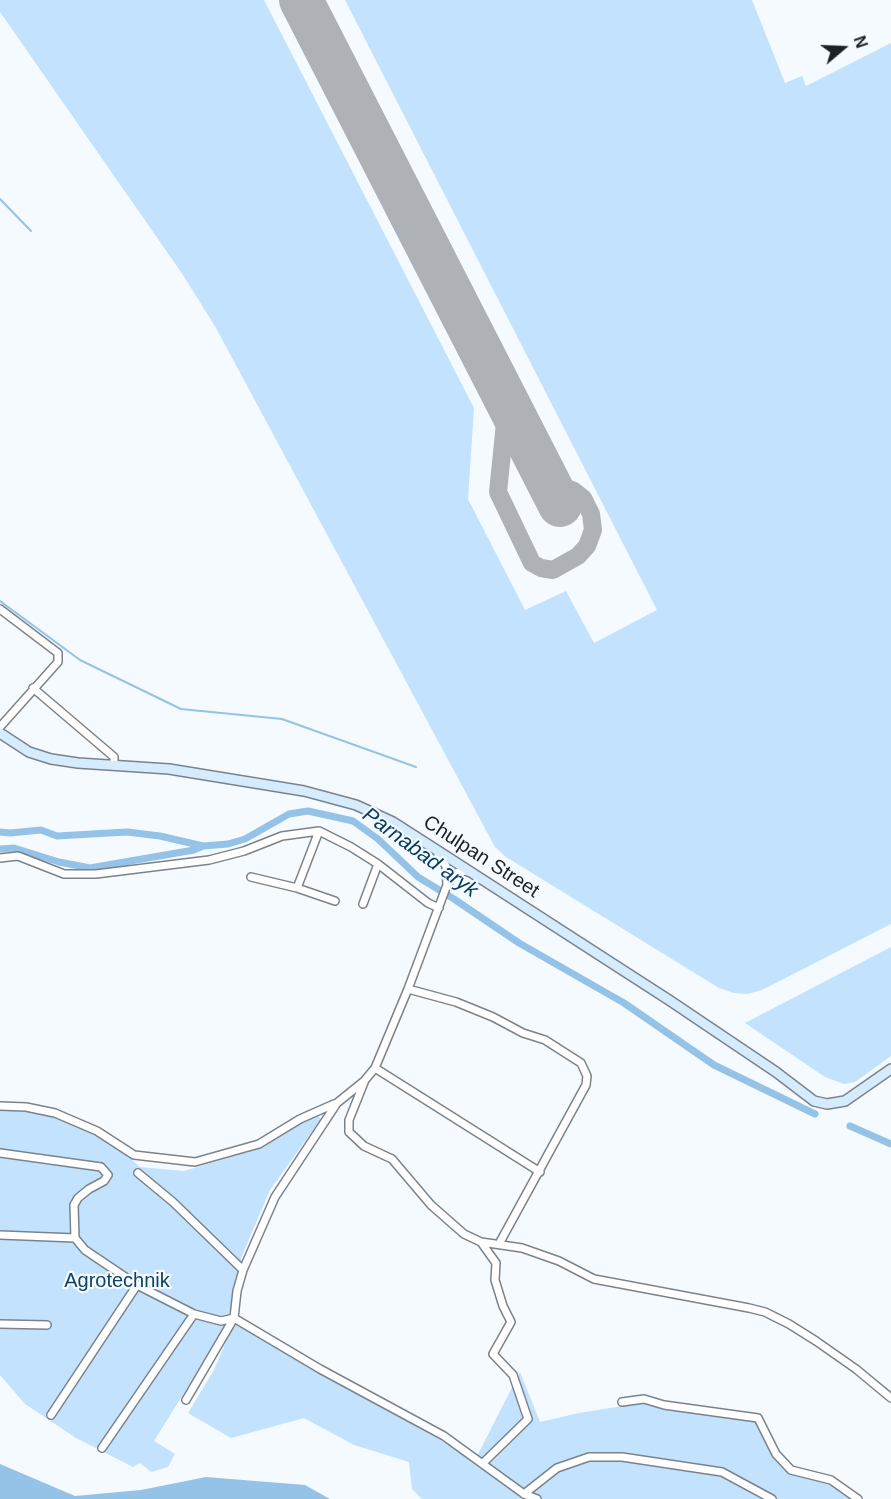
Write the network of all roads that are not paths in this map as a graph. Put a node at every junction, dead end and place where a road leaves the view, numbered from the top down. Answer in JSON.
{"nodes":[{"id":1,"x":0,"y":609,"type":"edge"},
{"id":2,"x":33,"y":688,"type":"junction"},
{"id":3,"x":0,"y":727,"type":"edge"},
{"id":4,"x":0,"y":734,"type":"edge"},
{"id":5,"x":114,"y":765,"type":"junction"},
{"id":6,"x":319,"y":831,"type":"junction"},
{"id":7,"x":430,"y":845,"type":"junction"},
{"id":8,"x":0,"y":858,"type":"edge"},
{"id":9,"x":378,"y":864,"type":"junction"},
{"id":10,"x":475,"y":874,"type":"junction"},
{"id":11,"x":251,"y":877,"type":"dead end"},
{"id":12,"x":447,"y":885,"type":"junction"},
{"id":13,"x":297,"y":888,"type":"junction"},
{"id":14,"x":335,"y":901,"type":"dead end"},
{"id":15,"x":363,"y":904,"type":"dead end"},
{"id":16,"x":440,"y":905,"type":"junction"},
{"id":17,"x":408,"y":989,"type":"junction"},
{"id":18,"x":375,"y":1068,"type":"junction"},
{"id":19,"x":888,"y":1073,"type":"edge"},
{"id":20,"x":365,"y":1080,"type":"junction"},
{"id":21,"x":337,"y":1103,"type":"junction"},
{"id":22,"x":0,"y":1106,"type":"edge"},
{"id":23,"x":0,"y":1153,"type":"edge"},
{"id":24,"x":540,"y":1172,"type":"junction"},
{"id":25,"x":138,"y":1173,"type":"dead end"},
{"id":26,"x":0,"y":1235,"type":"edge"},
{"id":27,"x":75,"y":1238,"type":"junction"},
{"id":28,"x":482,"y":1242,"type":"junction"},
{"id":29,"x":499,"y":1244,"type":"junction"},
{"id":30,"x":243,"y":1269,"type":"junction"},
{"id":31,"x":136,"y":1285,"type":"junction"},
{"id":32,"x":194,"y":1314,"type":"junction"},
{"id":33,"x":234,"y":1318,"type":"junction"},
{"id":34,"x":0,"y":1324,"type":"edge"},
{"id":35,"x":47,"y":1325,"type":"dead end"},
{"id":36,"x":891,"y":1398,"type":"edge"},
{"id":37,"x":186,"y":1400,"type":"dead end"},
{"id":38,"x":622,"y":1402,"type":"dead end"},
{"id":39,"x":51,"y":1415,"type":"dead end"},
{"id":40,"x":102,"y":1448,"type":"dead end"},
{"id":41,"x":483,"y":1463,"type":"junction"},
{"id":42,"x":524,"y":1494,"type":"junction"},
{"id":43,"x":537,"y":1499,"type":"edge"},
{"id":44,"x":772,"y":1499,"type":"edge"},
{"id":45,"x":858,"y":1499,"type":"edge"}],
"edges":[{"from":1,"to":2,"type":"street"},
{"from":2,"to":3,"type":"street"},
{"from":2,"to":5,"type":"street"},
{"from":4,"to":5,"type":"main road","name":"Chulpan Street"},
{"from":5,"to":7,"type":"main road","name":"Chulpan Street"},
{"from":6,"to":8,"type":"street"},
{"from":6,"to":9,"type":"street"},
{"from":6,"to":13,"type":"street"},
{"from":7,"to":10,"type":"main road","name":"Chulpan Street"},
{"from":7,"to":12,"type":"street"},
{"from":9,"to":15,"type":"street"},
{"from":9,"to":16,"type":"street"},
{"from":10,"to":12,"type":"street"},
{"from":10,"to":19,"type":"main road","name":"Chulpan Street"},
{"from":11,"to":13,"type":"street"},
{"from":12,"to":16,"type":"street"},
{"from":13,"to":14,"type":"street"},
{"from":16,"to":17,"type":"street"},
{"from":17,"to":18,"type":"street"},
{"from":17,"to":24,"type":"street"},
{"from":18,"to":20,"type":"street"},
{"from":18,"to":24,"type":"street"},
{"from":20,"to":21,"type":"street"},
{"from":20,"to":28,"type":"street"},
{"from":21,"to":22,"type":"street"},
{"from":21,"to":30,"type":"street"},
{"from":23,"to":27,"type":"street"},
{"from":24,"to":29,"type":"street"},
{"from":25,"to":30,"type":"street"},
{"from":26,"to":27,"type":"street"},
{"from":27,"to":31,"type":"street"},
{"from":28,"to":29,"type":"street"},
{"from":28,"to":41,"type":"street"},
{"from":29,"to":36,"type":"street"},
{"from":30,"to":33,"type":"street"},
{"from":31,"to":32,"type":"street"},
{"from":31,"to":39,"type":"street"},
{"from":32,"to":33,"type":"street"},
{"from":32,"to":40,"type":"street"},
{"from":33,"to":37,"type":"street"},
{"from":33,"to":41,"type":"street"},
{"from":34,"to":35,"type":"street"},
{"from":38,"to":45,"type":"street"},
{"from":41,"to":42,"type":"street"},
{"from":42,"to":43,"type":"street"},
{"from":42,"to":44,"type":"street"}]}
